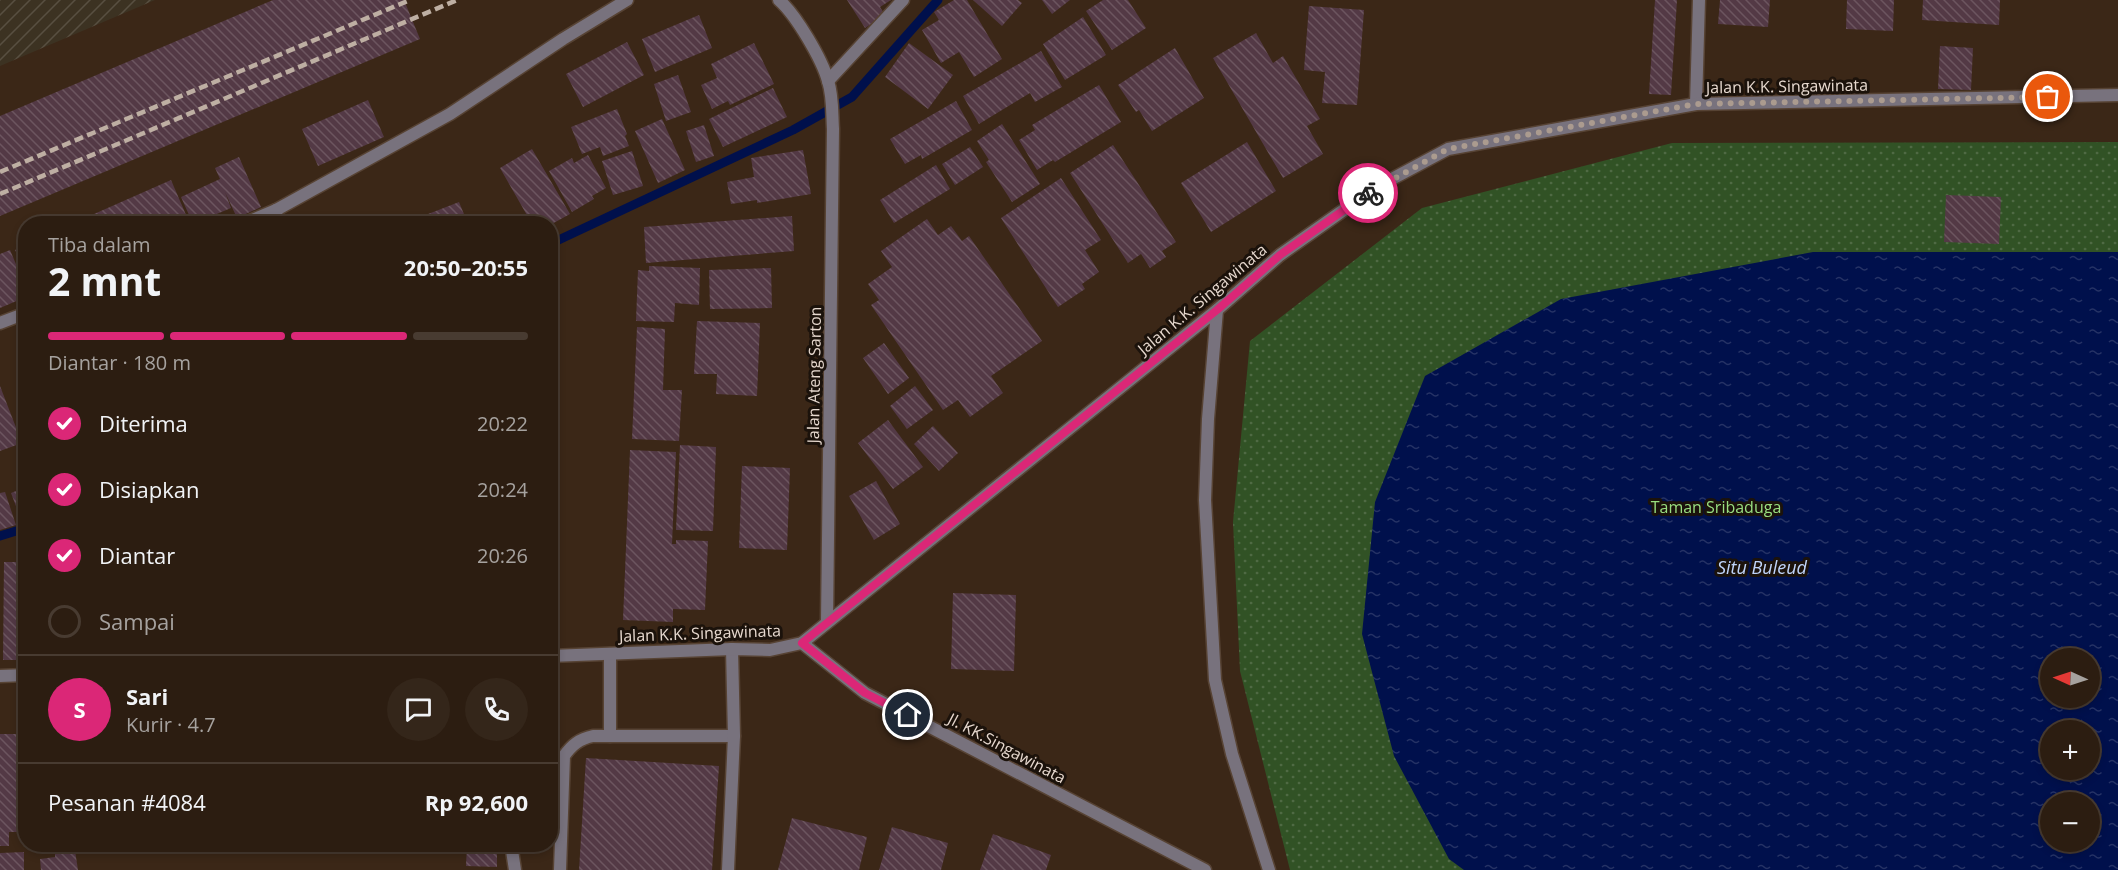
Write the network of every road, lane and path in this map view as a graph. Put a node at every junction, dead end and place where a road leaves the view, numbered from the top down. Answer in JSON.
{"nodes":[{"id":1,"x":627,"y":0,"type":"edge"},
{"id":2,"x":779,"y":0,"type":"edge"},
{"id":3,"x":903,"y":0,"type":"edge"},
{"id":4,"x":1699,"y":0,"type":"edge"},
{"id":5,"x":828,"y":81,"type":"junction"},
{"id":6,"x":2118,"y":95,"type":"edge"},
{"id":7,"x":1696,"y":104,"type":"junction"},
{"id":8,"x":276,"y":210,"type":"junction"},
{"id":9,"x":262,"y":216,"type":"edge"},
{"id":10,"x":276,"y":216,"type":"edge"},
{"id":11,"x":1217,"y":310,"type":"junction"},
{"id":12,"x":18,"y":316,"type":"edge"},
{"id":13,"x":0,"y":323,"type":"edge"},
{"id":14,"x":827,"y":621,"type":"junction"},
{"id":15,"x":802,"y":643,"type":"junction"},
{"id":16,"x":732,"y":649,"type":"junction"},
{"id":17,"x":610,"y":654,"type":"junction"},
{"id":18,"x":558,"y":656,"type":"edge"},
{"id":19,"x":18,"y":675,"type":"edge"},
{"id":20,"x":0,"y":676,"type":"edge"},
{"id":21,"x":610,"y":736,"type":"junction"},
{"id":22,"x":734,"y":736,"type":"junction"},
{"id":23,"x":512,"y":852,"type":"edge"},
{"id":24,"x":515,"y":870,"type":"edge"},
{"id":25,"x":560,"y":870,"type":"edge"},
{"id":26,"x":728,"y":870,"type":"edge"},
{"id":27,"x":1205,"y":870,"type":"edge"},
{"id":28,"x":1269,"y":870,"type":"edge"}],
"edges":[{"from":1,"to":8,"type":"street"},
{"from":2,"to":5,"type":"street","name":"Jalan Ateng Sarton"},
{"from":3,"to":5,"type":"street"},
{"from":4,"to":7,"type":"street"},
{"from":5,"to":14,"type":"street","name":"Jalan Ateng Sarton"},
{"from":6,"to":7,"type":"street","name":"Jalan K.K. Singawinata"},
{"from":7,"to":11,"type":"street","name":"Jalan K.K. Singawinata"},
{"from":8,"to":9,"type":"street"},
{"from":8,"to":10,"type":"street"},
{"from":11,"to":14,"type":"street","name":"Jalan K.K. Singawinata"},
{"from":11,"to":28,"type":"street"},
{"from":12,"to":13,"type":"street"},
{"from":14,"to":15,"type":"street","name":"Jalan K.K. Singawinata"},
{"from":15,"to":16,"type":"street","name":"Jalan K.K. Singawinata"},
{"from":15,"to":27,"type":"street","name":"Jl. KK.Singawinata"},
{"from":16,"to":17,"type":"street","name":"Jalan K.K. Singawinata"},
{"from":16,"to":22,"type":"street"},
{"from":17,"to":18,"type":"street","name":"Jalan K.K. Singawinata"},
{"from":17,"to":21,"type":"street"},
{"from":19,"to":20,"type":"street"},
{"from":21,"to":22,"type":"street"},
{"from":21,"to":25,"type":"street"},
{"from":22,"to":26,"type":"street"},
{"from":23,"to":24,"type":"street"}]}
